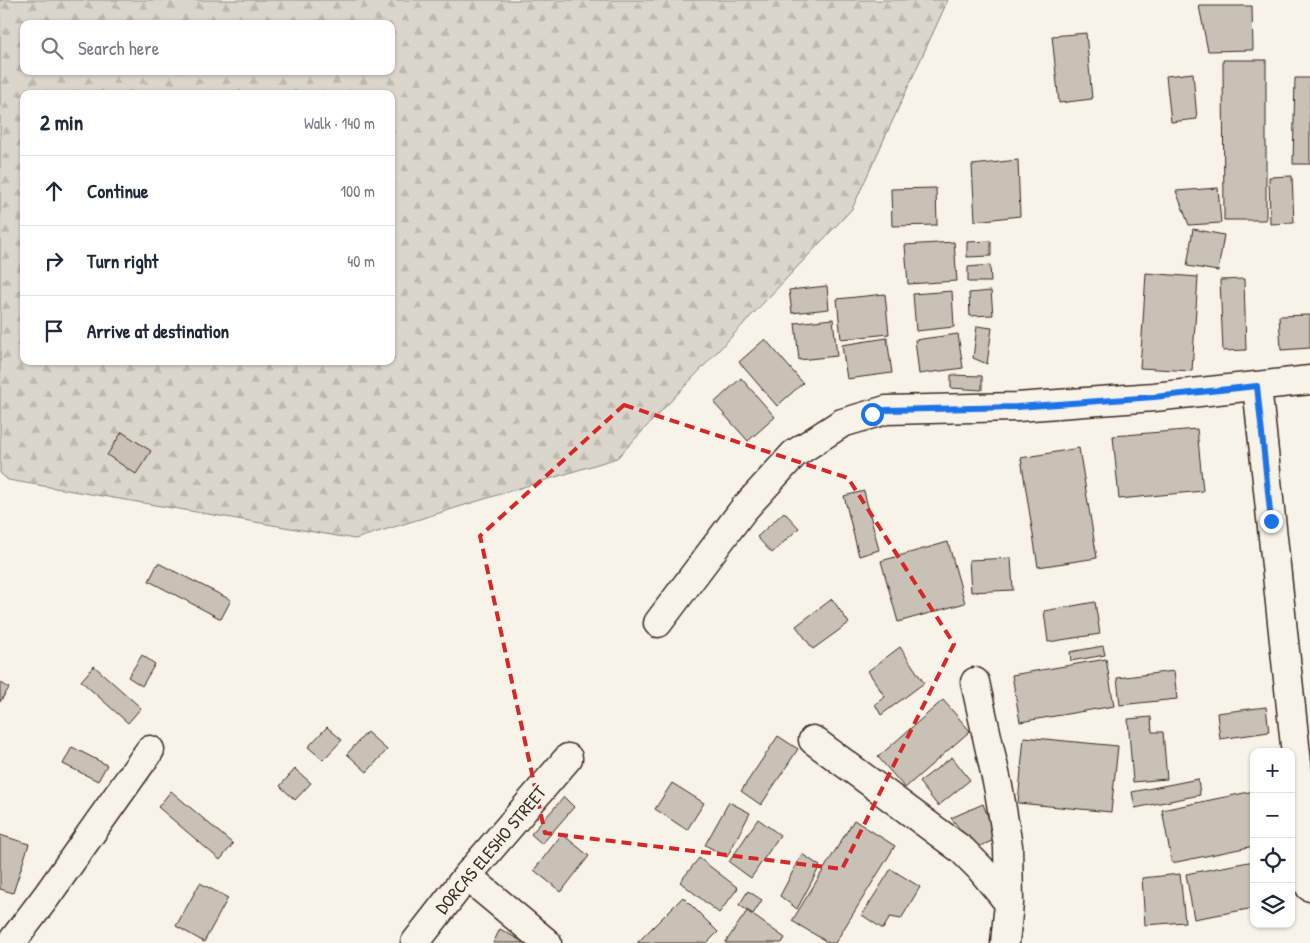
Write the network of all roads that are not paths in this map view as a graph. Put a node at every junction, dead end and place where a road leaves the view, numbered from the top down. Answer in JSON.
{"nodes":[{"id":1,"x":1310,"y":380,"type":"edge"},
{"id":2,"x":1257,"y":386,"type":"junction"},
{"id":3,"x":658,"y":623,"type":"dead end"},
{"id":4,"x":975,"y":682,"type":"dead end"},
{"id":5,"x":813,"y":740,"type":"dead end"},
{"id":6,"x":150,"y":750,"type":"dead end"},
{"id":7,"x":568,"y":758,"type":"dead end"},
{"id":8,"x":467,"y":876,"type":"junction"},
{"id":9,"x":1310,"y":887,"type":"edge"},
{"id":10,"x":1009,"y":903,"type":"junction"},
{"id":11,"x":11,"y":943,"type":"edge"},
{"id":12,"x":415,"y":943,"type":"edge"},
{"id":13,"x":548,"y":943,"type":"edge"},
{"id":14,"x":1005,"y":943,"type":"edge"}],
"edges":[{"from":1,"to":2,"type":"street"},
{"from":2,"to":3,"type":"street"},
{"from":2,"to":9,"type":"street"},
{"from":4,"to":10,"type":"street"},
{"from":5,"to":10,"type":"street"},
{"from":6,"to":11,"type":"street"},
{"from":7,"to":8,"type":"street","name":"DORCAS ELESHO STREET"},
{"from":8,"to":12,"type":"street","name":"DORCAS ELESHO STREET"},
{"from":8,"to":13,"type":"street"},
{"from":10,"to":14,"type":"street"}]}
